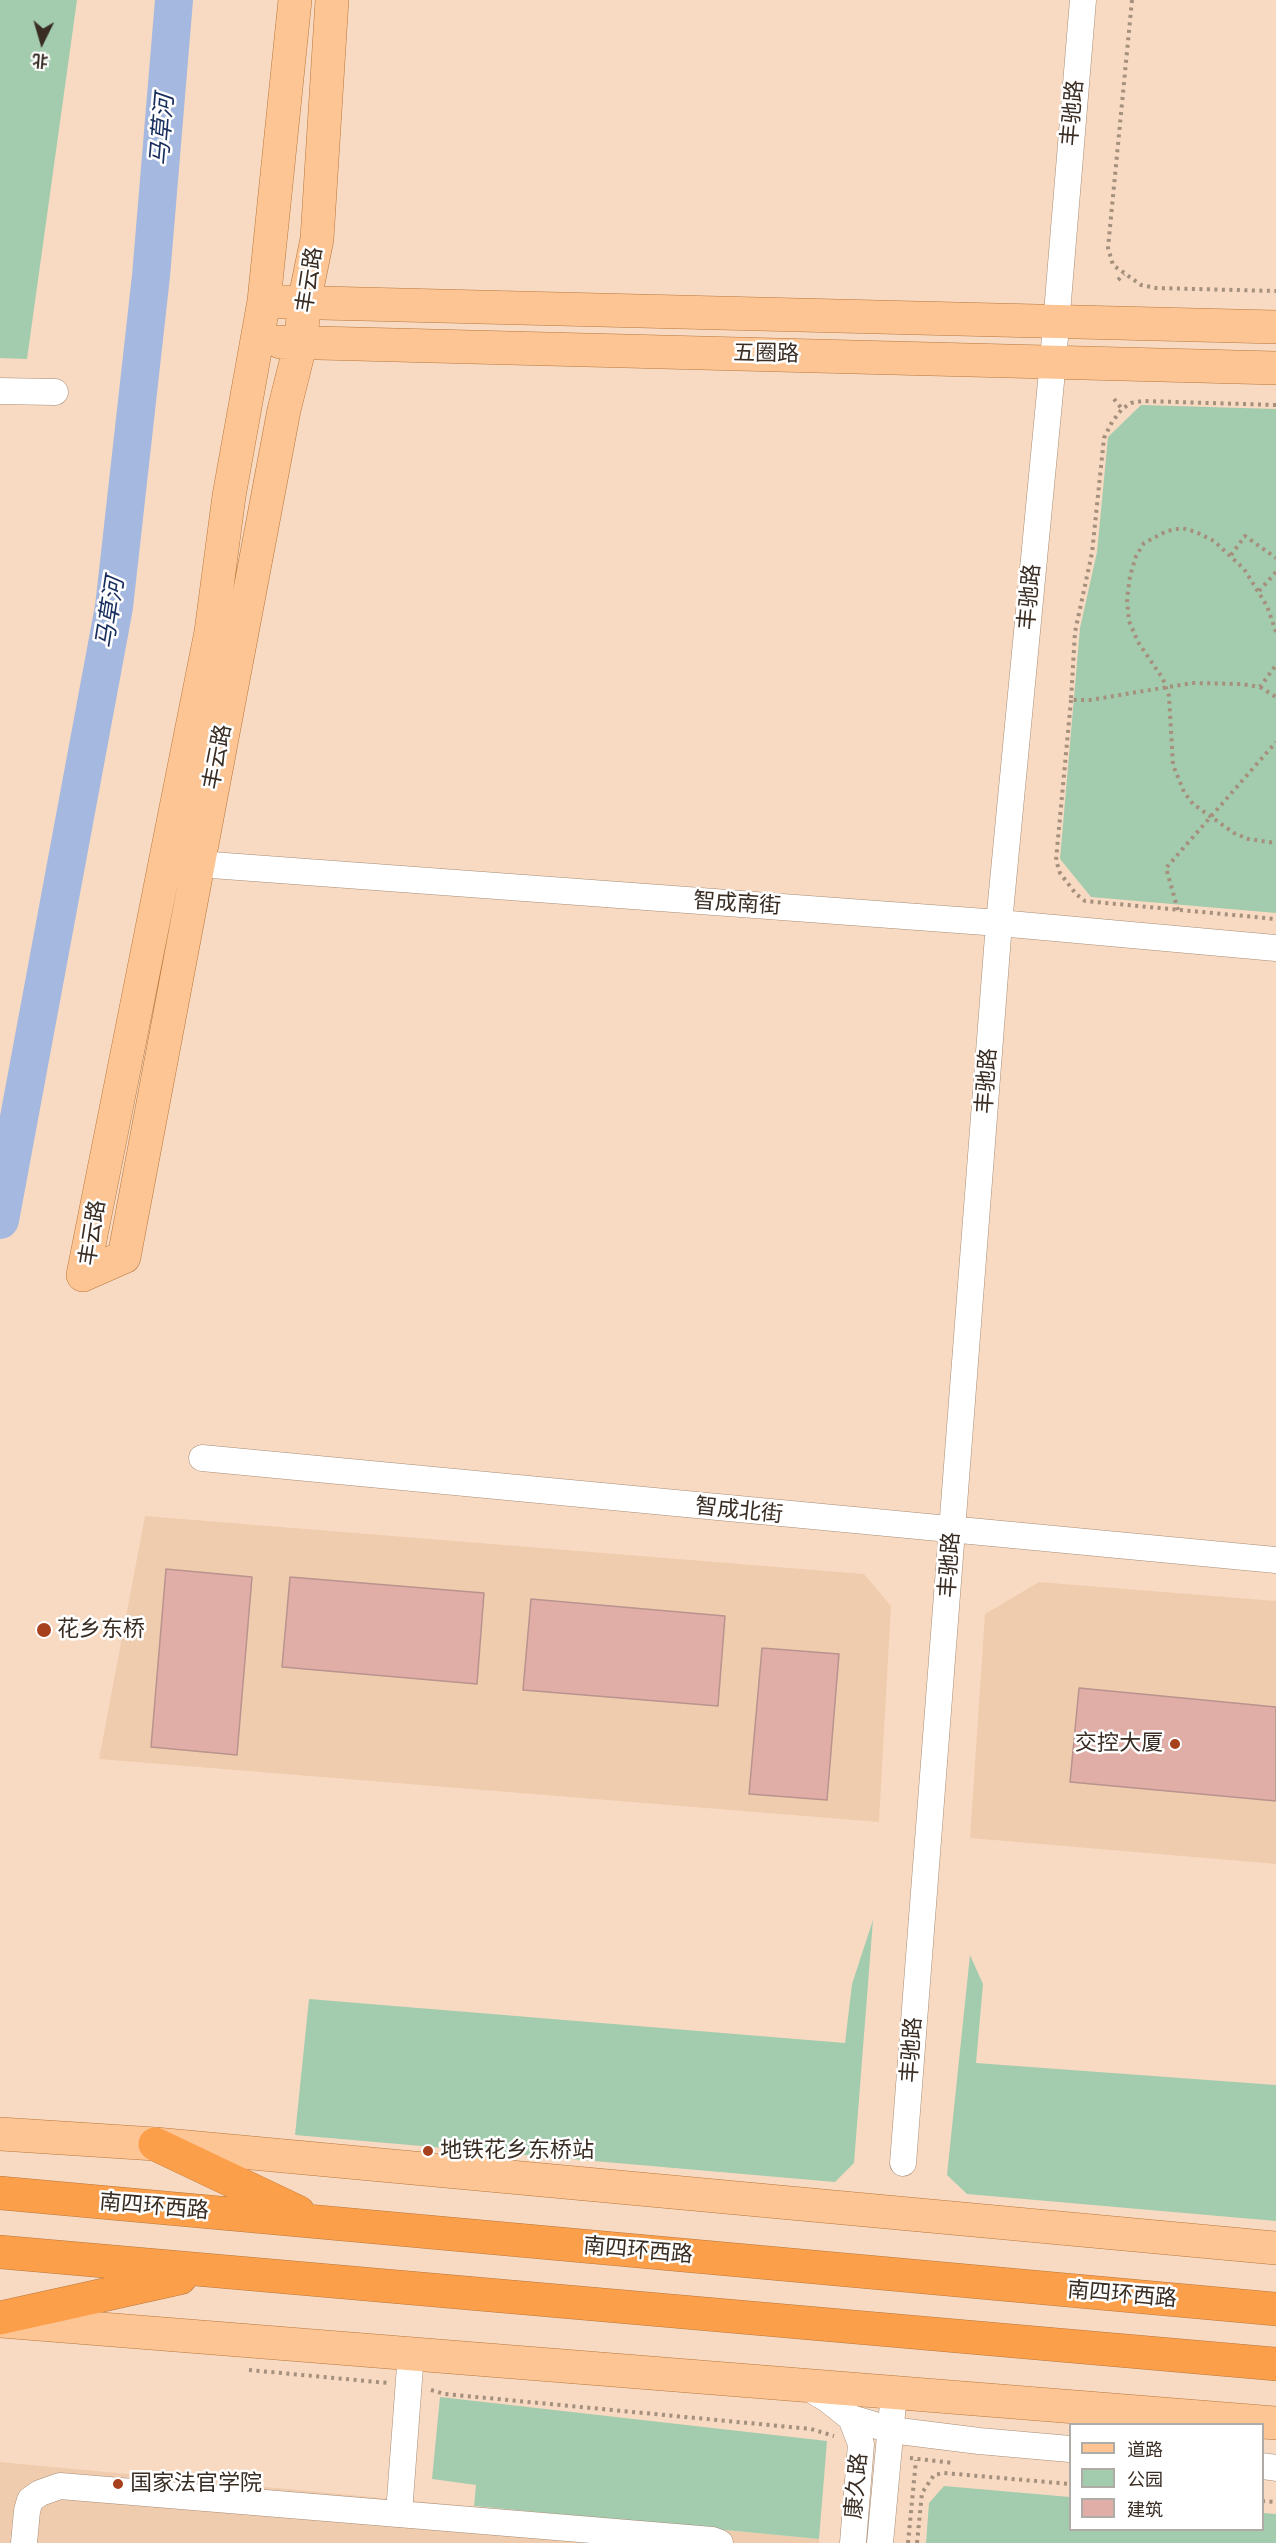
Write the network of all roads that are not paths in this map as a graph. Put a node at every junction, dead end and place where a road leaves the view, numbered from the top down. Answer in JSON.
{"nodes":[{"id":1,"x":295,"y":0,"type":"edge"},
{"id":2,"x":332,"y":0,"type":"edge"},
{"id":3,"x":1083,"y":0,"type":"edge"},
{"id":4,"x":264,"y":301,"type":"junction"},
{"id":5,"x":304,"y":303,"type":"junction"},
{"id":6,"x":1055,"y":322,"type":"junction"},
{"id":7,"x":1276,"y":327,"type":"edge"},
{"id":8,"x":257,"y":341,"type":"junction"},
{"id":9,"x":301,"y":342,"type":"junction"},
{"id":10,"x":1053,"y":361,"type":"junction"},
{"id":11,"x":1276,"y":368,"type":"edge"},
{"id":12,"x":0,"y":391,"type":"edge"},
{"id":13,"x":55,"y":392,"type":"dead end"},
{"id":14,"x":198,"y":864,"type":"junction"},
{"id":15,"x":999,"y":923,"type":"junction"},
{"id":16,"x":1276,"y":948,"type":"edge"},
{"id":17,"x":202,"y":1458,"type":"dead end"},
{"id":18,"x":952,"y":1531,"type":"junction"},
{"id":19,"x":1276,"y":1560,"type":"edge"},
{"id":20,"x":0,"y":2133,"type":"edge"},
{"id":21,"x":155,"y":2144,"type":"junction"},
{"id":22,"x":903,"y":2163,"type":"dead end"},
{"id":23,"x":0,"y":2193,"type":"edge"},
{"id":24,"x":319,"y":2221,"type":"junction"},
{"id":25,"x":1276,"y":2248,"type":"edge"},
{"id":26,"x":0,"y":2252,"type":"edge"},
{"id":27,"x":212,"y":2271,"type":"junction"},
{"id":28,"x":1276,"y":2309,"type":"edge"},
{"id":29,"x":0,"y":2319,"type":"edge"},
{"id":30,"x":411,"y":2353,"type":"junction"},
{"id":31,"x":1276,"y":2364,"type":"edge"},
{"id":32,"x":802,"y":2385,"type":"junction"},
{"id":33,"x":894,"y":2393,"type":"junction"},
{"id":34,"x":851,"y":2418,"type":"junction"},
{"id":35,"x":1276,"y":2423,"type":"edge"},
{"id":36,"x":890,"y":2441,"type":"junction"},
{"id":37,"x":1069,"y":2449,"type":"edge"},
{"id":38,"x":399,"y":2514,"type":"junction"},
{"id":39,"x":24,"y":2543,"type":"edge"},
{"id":40,"x":720,"y":2543,"type":"edge"},
{"id":41,"x":853,"y":2543,"type":"edge"},
{"id":42,"x":880,"y":2543,"type":"edge"}],
"edges":[{"from":1,"to":4,"type":"main road","name":"丰云路"},
{"from":2,"to":5,"type":"main road","name":"丰云路"},
{"from":3,"to":6,"type":"street","name":"丰驰路"},
{"from":4,"to":5,"type":"main road","name":"五圈路"},
{"from":4,"to":8,"type":"main road","name":"丰云路"},
{"from":5,"to":6,"type":"main road","name":"五圈路"},
{"from":5,"to":9,"type":"main road","name":"丰云路"},
{"from":6,"to":7,"type":"main road","name":"五圈路"},
{"from":6,"to":10,"type":"street","name":"丰驰路"},
{"from":8,"to":9,"type":"main road","name":"五圈路"},
{"from":8,"to":14,"type":"main road","name":"丰云路"},
{"from":9,"to":10,"type":"main road","name":"五圈路"},
{"from":9,"to":14,"type":"main road","name":"丰云路"},
{"from":10,"to":11,"type":"main road","name":"五圈路"},
{"from":10,"to":15,"type":"street","name":"丰驰路"},
{"from":12,"to":13,"type":"street"},
{"from":14,"to":15,"type":"street","name":"智成南街"},
{"from":15,"to":16,"type":"street","name":"智成南街"},
{"from":15,"to":18,"type":"street","name":"丰驰路"},
{"from":17,"to":18,"type":"street","name":"智成北街"},
{"from":18,"to":19,"type":"street","name":"智成北街"},
{"from":18,"to":22,"type":"street","name":"丰驰路"},
{"from":20,"to":21,"type":"main road"},
{"from":21,"to":24,"type":"highway"},
{"from":21,"to":25,"type":"main road"},
{"from":23,"to":24,"type":"highway","name":"南四环西路"},
{"from":24,"to":28,"type":"highway","name":"南四环西路"},
{"from":26,"to":27,"type":"highway"},
{"from":27,"to":29,"type":"highway"},
{"from":27,"to":31,"type":"highway"},
{"from":29,"to":30,"type":"main road"},
{"from":30,"to":32,"type":"main road"},
{"from":30,"to":38,"type":"street"},
{"from":32,"to":33,"type":"main road"},
{"from":32,"to":34,"type":"street"},
{"from":33,"to":35,"type":"main road"},
{"from":33,"to":36,"type":"street","name":"康久路"},
{"from":34,"to":36,"type":"street"},
{"from":34,"to":41,"type":"street","name":"康久路"},
{"from":36,"to":37,"type":"street"},
{"from":36,"to":42,"type":"street","name":"康久路"},
{"from":38,"to":39,"type":"street"},
{"from":38,"to":40,"type":"street"}]}
